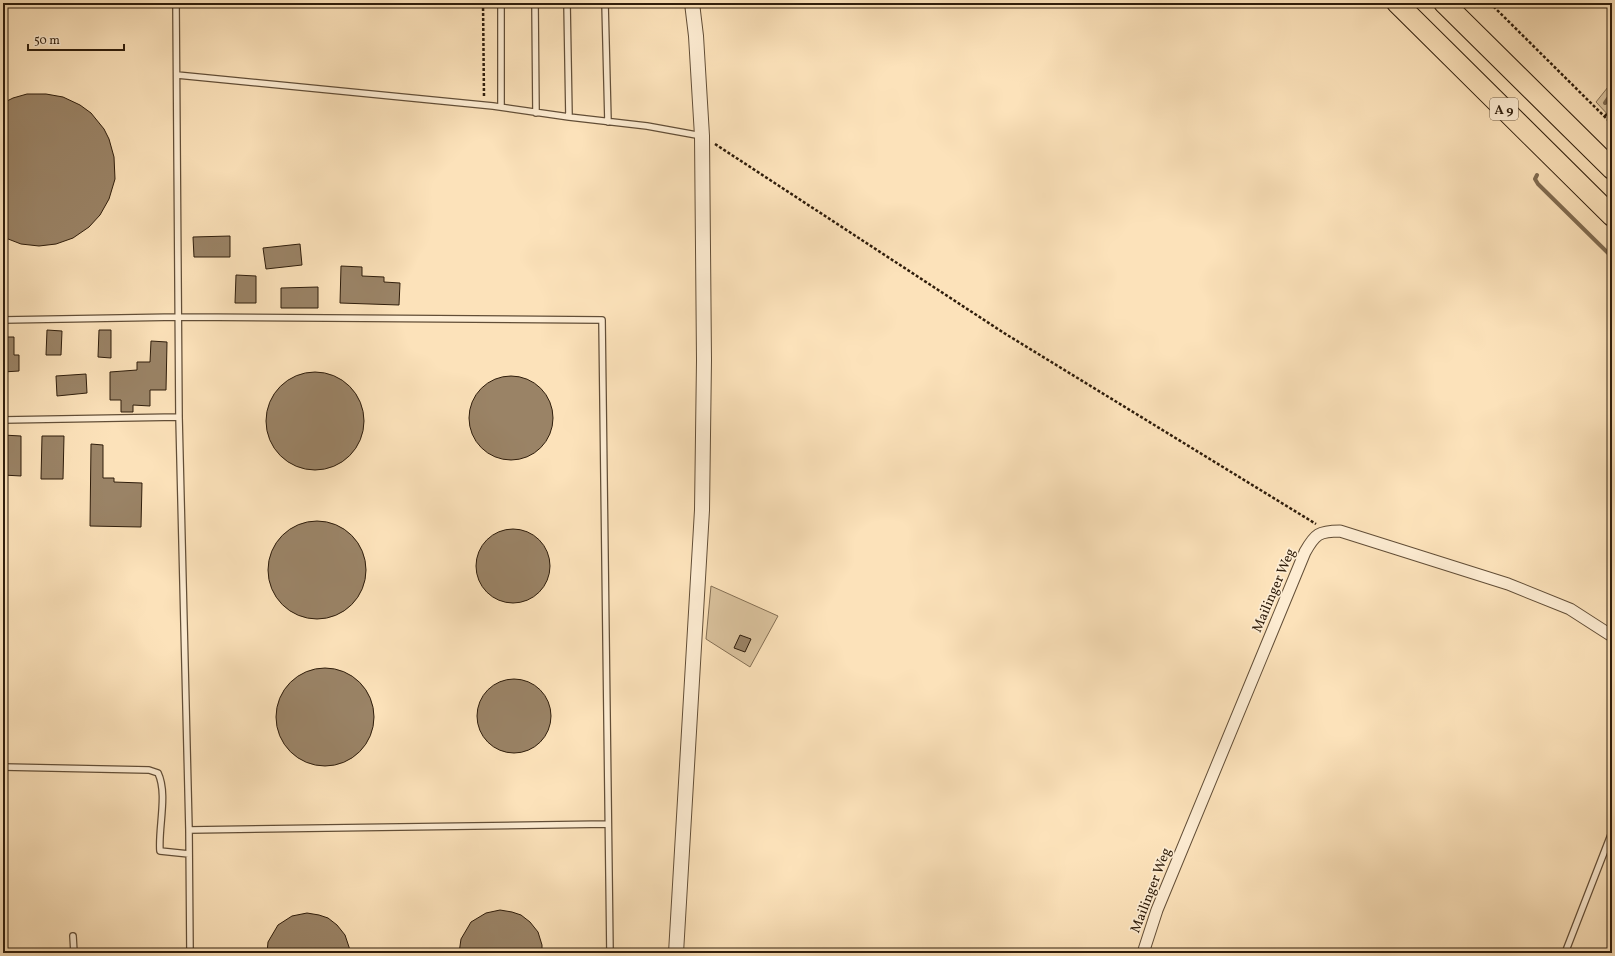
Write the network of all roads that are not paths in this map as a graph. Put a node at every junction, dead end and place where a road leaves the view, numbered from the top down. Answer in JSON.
{"nodes":[{"id":1,"x":176,"y":3,"type":"edge"},
{"id":2,"x":501,"y":3,"type":"edge"},
{"id":3,"x":535,"y":3,"type":"edge"},
{"id":4,"x":567,"y":3,"type":"edge"},
{"id":5,"x":605,"y":3,"type":"edge"},
{"id":6,"x":692,"y":3,"type":"edge"},
{"id":7,"x":1397,"y":3,"type":"edge"},
{"id":8,"x":1444,"y":3,"type":"edge"},
{"id":9,"x":177,"y":75,"type":"junction"},
{"id":10,"x":501,"y":107,"type":"junction"},
{"id":11,"x":536,"y":113,"type":"junction"},
{"id":12,"x":569,"y":118,"type":"junction"},
{"id":13,"x":608,"y":122,"type":"junction"},
{"id":14,"x":702,"y":136,"type":"junction"},
{"id":15,"x":1612,"y":169,"type":"edge"},
{"id":16,"x":1612,"y":216,"type":"edge"},
{"id":17,"x":179,"y":317,"type":"junction"},
{"id":18,"x":3,"y":320,"type":"edge"},
{"id":19,"x":179,"y":417,"type":"junction"},
{"id":20,"x":3,"y":420,"type":"edge"},
{"id":21,"x":1612,"y":636,"type":"edge"},
{"id":22,"x":3,"y":767,"type":"edge"},
{"id":23,"x":608,"y":824,"type":"junction"},
{"id":24,"x":189,"y":830,"type":"junction"},
{"id":25,"x":1612,"y":832,"type":"edge"},
{"id":26,"x":189,"y":854,"type":"junction"},
{"id":27,"x":73,"y":936,"type":"dead end"},
{"id":28,"x":74,"y":953,"type":"edge"},
{"id":29,"x":190,"y":953,"type":"edge"},
{"id":30,"x":610,"y":953,"type":"edge"},
{"id":31,"x":676,"y":953,"type":"edge"},
{"id":32,"x":1143,"y":953,"type":"edge"},
{"id":33,"x":1565,"y":953,"type":"edge"}],
"edges":[{"from":1,"to":9,"type":"lane"},
{"from":2,"to":10,"type":"lane"},
{"from":3,"to":11,"type":"lane"},
{"from":4,"to":12,"type":"lane"},
{"from":5,"to":13,"type":"lane"},
{"from":6,"to":14,"type":"street"},
{"from":7,"to":16,"type":"highway","number":"A 9"},
{"from":8,"to":15,"type":"highway","number":"A 9"},
{"from":9,"to":10,"type":"lane"},
{"from":9,"to":17,"type":"lane"},
{"from":10,"to":11,"type":"lane"},
{"from":11,"to":12,"type":"lane"},
{"from":12,"to":13,"type":"lane"},
{"from":13,"to":14,"type":"lane"},
{"from":14,"to":31,"type":"street"},
{"from":17,"to":18,"type":"lane"},
{"from":17,"to":19,"type":"lane"},
{"from":17,"to":23,"type":"lane"},
{"from":19,"to":20,"type":"lane"},
{"from":19,"to":24,"type":"lane"},
{"from":21,"to":32,"type":"street","name":"Mailinger Weg"},
{"from":22,"to":26,"type":"lane"},
{"from":23,"to":24,"type":"lane"},
{"from":23,"to":30,"type":"lane"},
{"from":24,"to":26,"type":"lane"},
{"from":25,"to":33,"type":"lane"},
{"from":26,"to":29,"type":"lane"},
{"from":27,"to":28,"type":"lane"}]}
